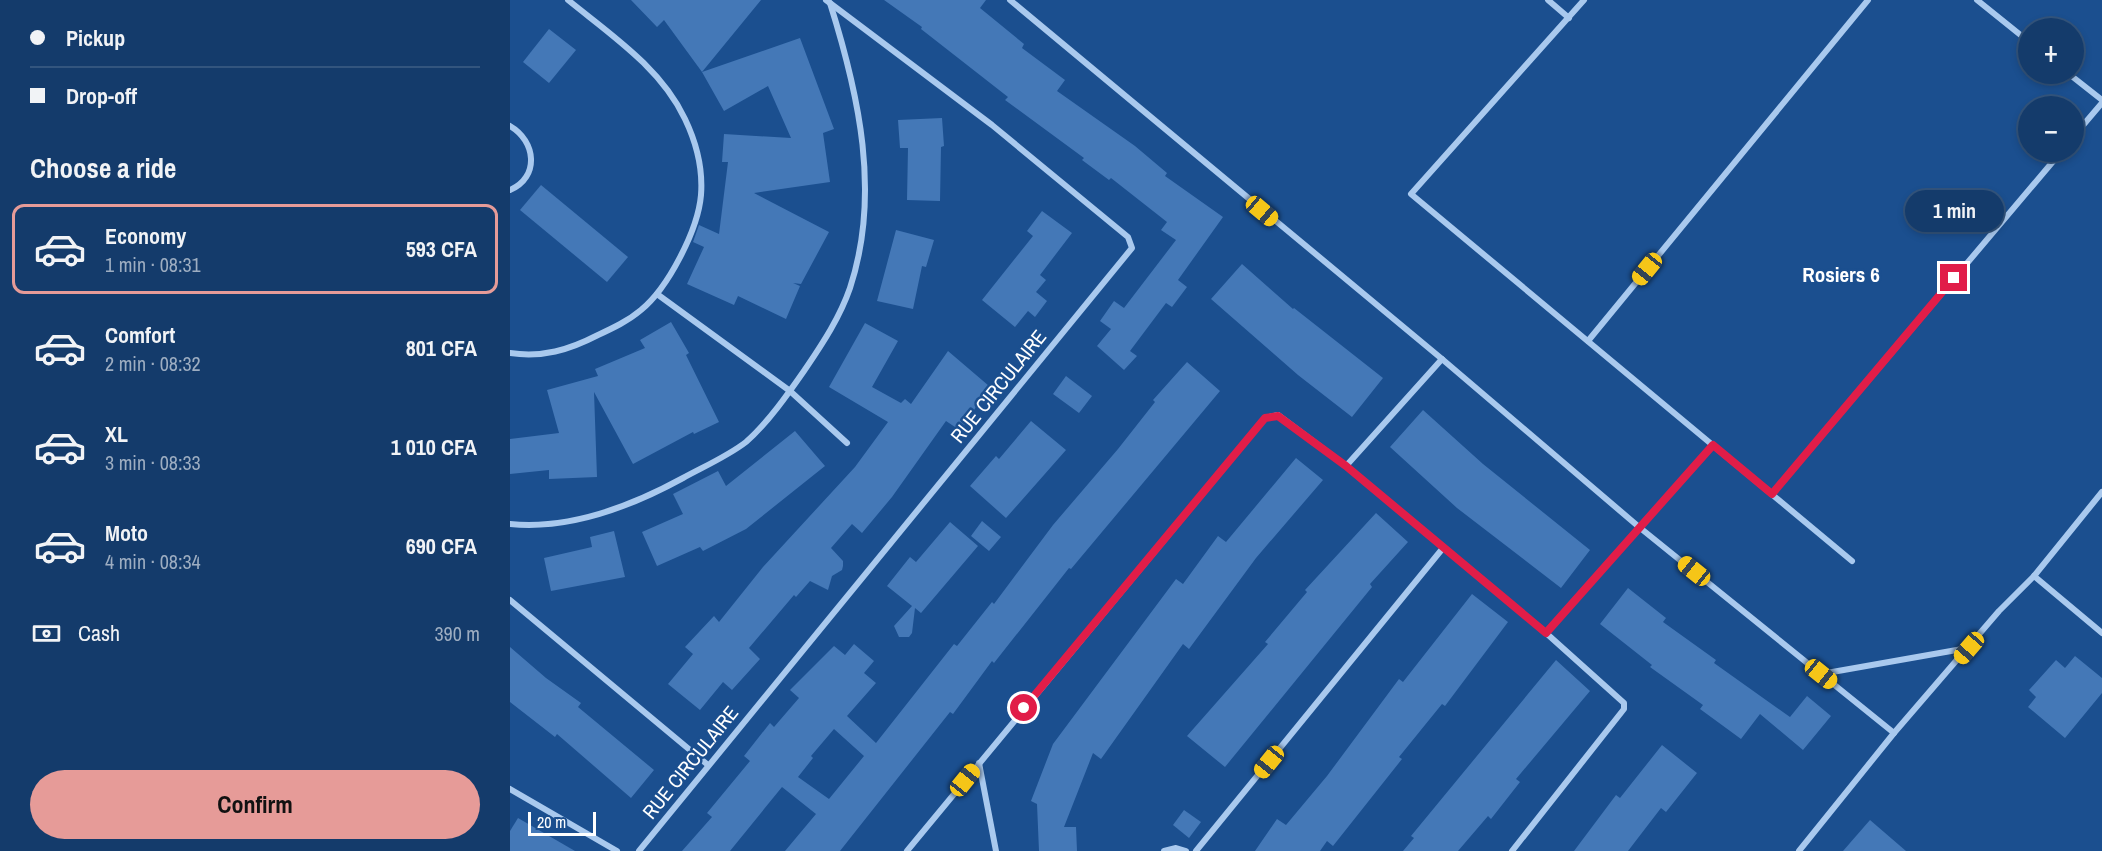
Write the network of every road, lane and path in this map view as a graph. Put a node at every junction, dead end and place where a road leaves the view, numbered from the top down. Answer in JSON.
{"nodes":[{"id":1,"x":568,"y":0,"type":"edge"},
{"id":2,"x":1010,"y":0,"type":"edge"},
{"id":3,"x":1548,"y":0,"type":"edge"},
{"id":4,"x":1584,"y":0,"type":"edge"},
{"id":5,"x":1868,"y":0,"type":"edge"},
{"id":6,"x":1977,"y":0,"type":"edge"},
{"id":7,"x":828,"y":2,"type":"edge"},
{"id":8,"x":1569,"y":18,"type":"junction"},
{"id":9,"x":2018,"y":33,"type":"edge"},
{"id":10,"x":2081,"y":84,"type":"edge"},
{"id":11,"x":2102,"y":101,"type":"edge"},
{"id":12,"x":2084,"y":123,"type":"edge"},
{"id":13,"x":510,"y":126,"type":"edge"},
{"id":14,"x":2053,"y":162,"type":"edge"},
{"id":15,"x":510,"y":190,"type":"edge"},
{"id":16,"x":657,"y":294,"type":"junction"},
{"id":17,"x":1588,"y":341,"type":"junction"},
{"id":18,"x":510,"y":352,"type":"edge"},
{"id":19,"x":1442,"y":359,"type":"junction"},
{"id":20,"x":790,"y":391,"type":"junction"},
{"id":21,"x":848,"y":443,"type":"dead end"},
{"id":22,"x":1713,"y":445,"type":"junction"},
{"id":23,"x":1346,"y":466,"type":"junction"},
{"id":24,"x":2102,"y":492,"type":"edge"},
{"id":25,"x":1772,"y":494,"type":"junction"},
{"id":26,"x":510,"y":524,"type":"edge"},
{"id":27,"x":1639,"y":527,"type":"junction"},
{"id":28,"x":1443,"y":548,"type":"junction"},
{"id":29,"x":1852,"y":561,"type":"dead end"},
{"id":30,"x":2034,"y":576,"type":"junction"},
{"id":31,"x":510,"y":600,"type":"edge"},
{"id":32,"x":1546,"y":633,"type":"junction"},
{"id":33,"x":2102,"y":633,"type":"edge"},
{"id":34,"x":1969,"y":648,"type":"junction"},
{"id":35,"x":1821,"y":674,"type":"junction"},
{"id":36,"x":1894,"y":733,"type":"junction"},
{"id":37,"x":980,"y":763,"type":"junction"},
{"id":38,"x":708,"y":765,"type":"junction"},
{"id":39,"x":510,"y":789,"type":"edge"},
{"id":40,"x":617,"y":851,"type":"edge"},
{"id":41,"x":639,"y":851,"type":"edge"},
{"id":42,"x":907,"y":851,"type":"edge"},
{"id":43,"x":996,"y":851,"type":"edge"},
{"id":44,"x":1164,"y":851,"type":"edge"},
{"id":45,"x":1186,"y":851,"type":"edge"},
{"id":46,"x":1196,"y":851,"type":"edge"},
{"id":47,"x":1512,"y":851,"type":"edge"},
{"id":48,"x":1799,"y":851,"type":"edge"}],
"edges":[{"from":1,"to":16,"type":"street"},
{"from":2,"to":19,"type":"street"},
{"from":3,"to":8,"type":"street"},
{"from":4,"to":8,"type":"street"},
{"from":5,"to":17,"type":"street"},
{"from":6,"to":9,"type":"street"},
{"from":7,"to":20,"type":"street"},
{"from":7,"to":38,"type":"street","name":"RUE CIRCULAIRE"},
{"from":8,"to":17,"type":"street"},
{"from":10,"to":11,"type":"street"},
{"from":11,"to":12,"type":"street"},
{"from":13,"to":15,"type":"street"},
{"from":14,"to":25,"type":"street"},
{"from":16,"to":18,"type":"street"},
{"from":16,"to":20,"type":"street"},
{"from":17,"to":22,"type":"street"},
{"from":19,"to":23,"type":"street"},
{"from":19,"to":27,"type":"street"},
{"from":20,"to":21,"type":"street"},
{"from":20,"to":26,"type":"street"},
{"from":22,"to":25,"type":"street"},
{"from":22,"to":27,"type":"street"},
{"from":23,"to":28,"type":"street"},
{"from":23,"to":37,"type":"street"},
{"from":24,"to":30,"type":"street"},
{"from":25,"to":29,"type":"street"},
{"from":27,"to":32,"type":"street"},
{"from":27,"to":35,"type":"street"},
{"from":28,"to":32,"type":"street"},
{"from":28,"to":46,"type":"street"},
{"from":30,"to":33,"type":"street"},
{"from":30,"to":34,"type":"street"},
{"from":31,"to":38,"type":"street"},
{"from":32,"to":47,"type":"street"},
{"from":34,"to":35,"type":"street"},
{"from":34,"to":36,"type":"street"},
{"from":35,"to":36,"type":"street"},
{"from":36,"to":48,"type":"street"},
{"from":37,"to":42,"type":"street"},
{"from":37,"to":43,"type":"street"},
{"from":38,"to":41,"type":"street","name":"RUE CIRCULAIRE"},
{"from":39,"to":40,"type":"street"},
{"from":44,"to":45,"type":"street"}]}
